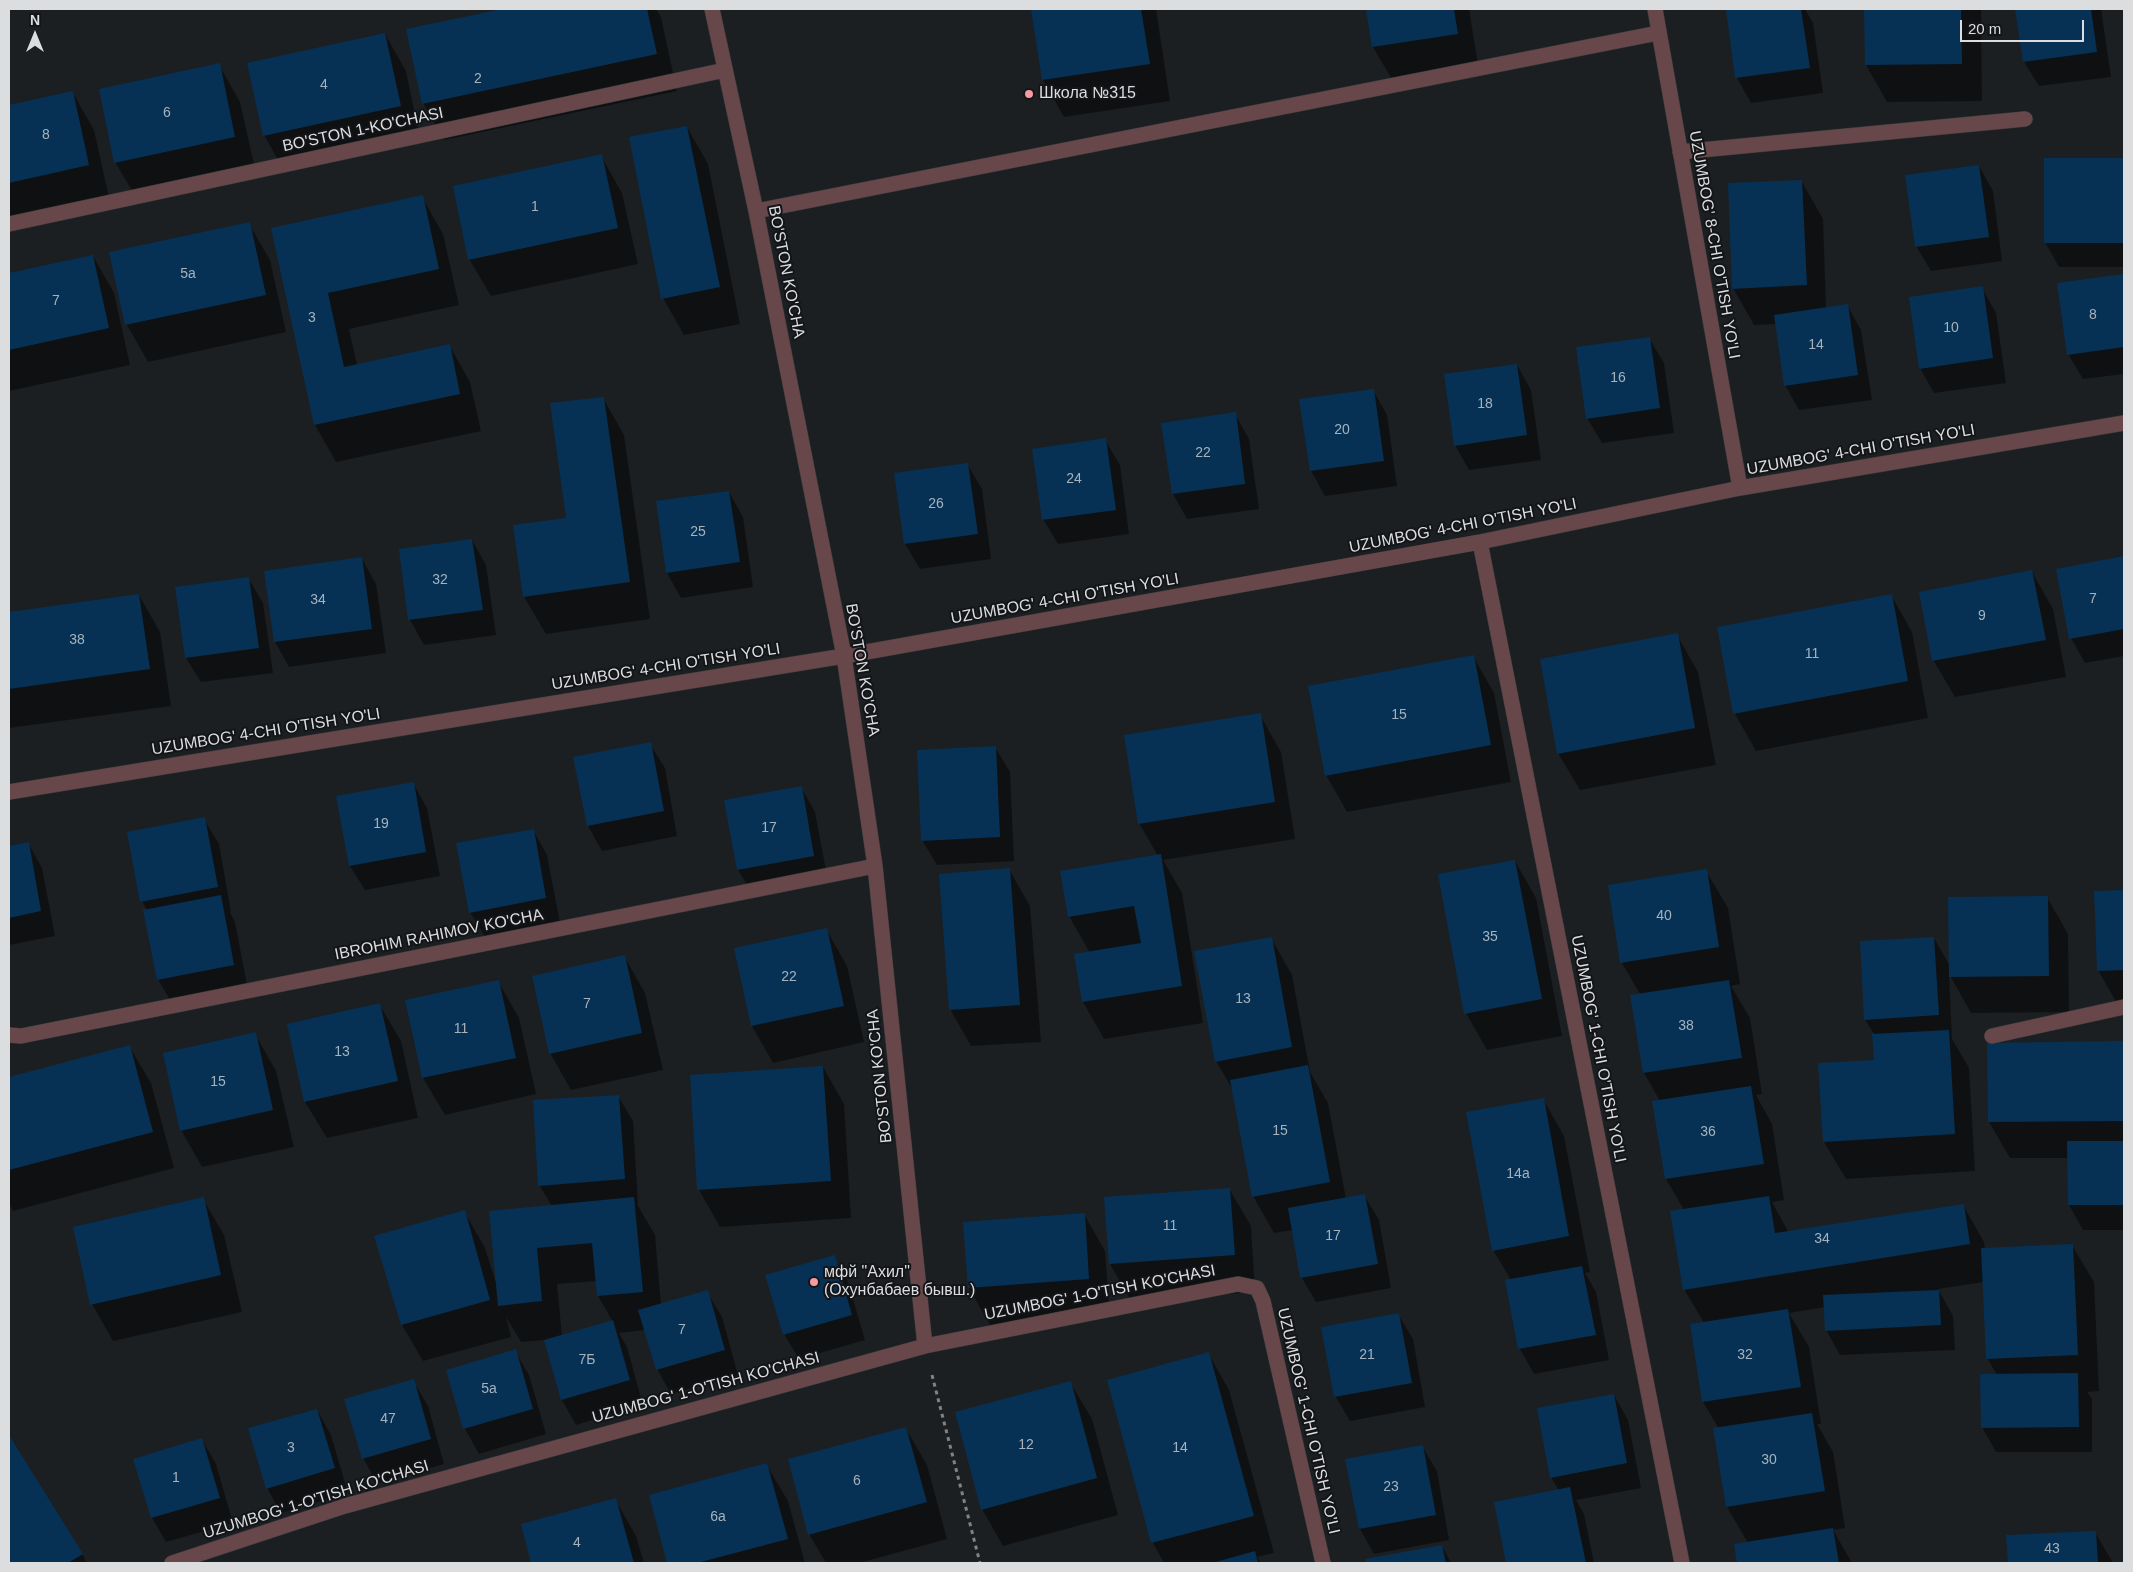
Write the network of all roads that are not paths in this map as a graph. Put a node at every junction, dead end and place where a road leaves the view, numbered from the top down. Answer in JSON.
{"nodes":[{"id":1,"x":712,"y":9,"type":"edge"},
{"id":2,"x":1655,"y":9,"type":"edge"},
{"id":3,"x":1658,"y":33,"type":"junction"},
{"id":4,"x":725,"y":70,"type":"junction"},
{"id":5,"x":2024,"y":119,"type":"dead end"},
{"id":6,"x":1680,"y":152,"type":"junction"},
{"id":7,"x":756,"y":211,"type":"junction"},
{"id":8,"x":9,"y":224,"type":"edge"},
{"id":9,"x":2124,"y":422,"type":"edge"},
{"id":10,"x":1740,"y":488,"type":"junction"},
{"id":11,"x":1480,"y":542,"type":"junction"},
{"id":12,"x":844,"y":656,"type":"junction"},
{"id":13,"x":9,"y":792,"type":"edge"},
{"id":14,"x":875,"y":866,"type":"junction"},
{"id":15,"x":2124,"y":1007,"type":"edge"},
{"id":16,"x":9,"y":1034,"type":"edge"},
{"id":17,"x":1992,"y":1036,"type":"dead end"},
{"id":18,"x":1257,"y":1288,"type":"joint"},
{"id":19,"x":925,"y":1346,"type":"junction"},
{"id":20,"x":172,"y":1563,"type":"edge"},
{"id":21,"x":1323,"y":1563,"type":"edge"},
{"id":22,"x":1682,"y":1563,"type":"edge"}],
"edges":[{"from":1,"to":4,"type":"street","name":"BO'STON KO'CHA"},
{"from":2,"to":3,"type":"street","name":"UZUMBOG' 8-CHI O'TISH YO'LI"},
{"from":3,"to":6,"type":"street","name":"UZUMBOG' 8-CHI O'TISH YO'LI"},
{"from":3,"to":7,"type":"street"},
{"from":4,"to":7,"type":"street","name":"BO'STON KO'CHA"},
{"from":4,"to":8,"type":"street","name":"BO'STON 1-KO'CHASI"},
{"from":5,"to":6,"type":"street"},
{"from":6,"to":10,"type":"street","name":"UZUMBOG' 8-CHI O'TISH YO'LI"},
{"from":7,"to":12,"type":"street","name":"BO'STON KO'CHA"},
{"from":9,"to":10,"type":"street","name":"UZUMBOG' 4-CHI O'TISH YO'LI"},
{"from":10,"to":11,"type":"street","name":"UZUMBOG' 4-CHI O'TISH YO'LI"},
{"from":11,"to":12,"type":"street","name":"UZUMBOG' 4-CHI O'TISH YO'LI"},
{"from":11,"to":22,"type":"street","name":"UZUMBOG' 1-CHI O'TISH YO'LI"},
{"from":12,"to":13,"type":"street","name":"UZUMBOG' 4-CHI O'TISH YO'LI"},
{"from":12,"to":14,"type":"street","name":"BO'STON KO'CHA"},
{"from":14,"to":16,"type":"street","name":"IBROHIM RAHIMOV KO'CHA"},
{"from":14,"to":19,"type":"street","name":"BO'STON KO'CHA"},
{"from":15,"to":17,"type":"street"},
{"from":18,"to":19,"type":"street","name":"UZUMBOG' 1-O'TISH KO'CHASI"},
{"from":18,"to":21,"type":"street","name":"UZUMBOG' 1-CHI O'TISH YO'LI"},
{"from":19,"to":20,"type":"street","name":"UZUMBOG' 1-O'TISH KO'CHASI"}]}
